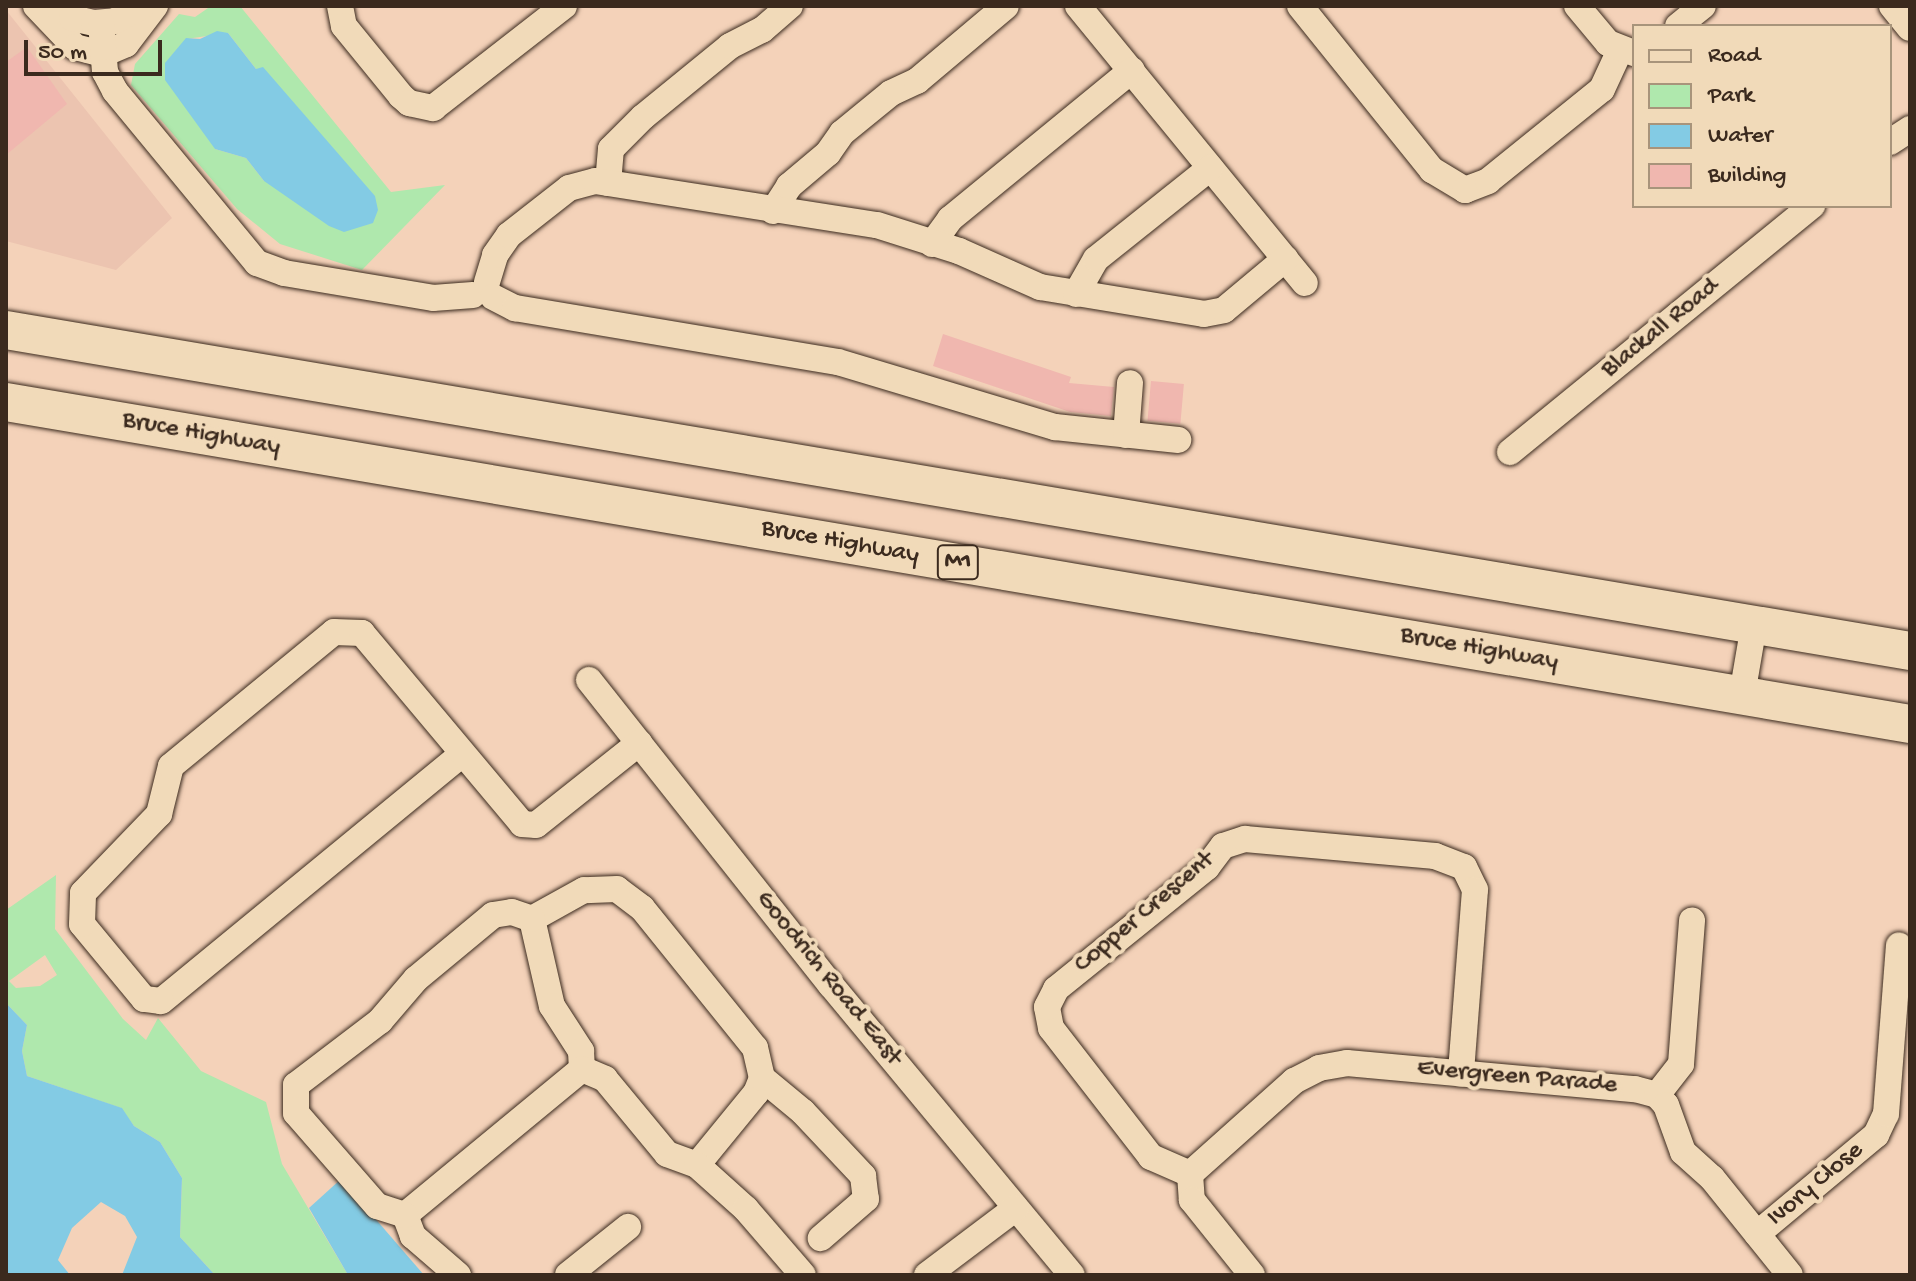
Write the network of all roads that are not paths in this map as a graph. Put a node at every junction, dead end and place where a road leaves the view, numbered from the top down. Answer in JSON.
{"nodes":[{"id":1,"x":36,"y":6,"type":"edge"},
{"id":2,"x":56,"y":6,"type":"edge"},
{"id":3,"x":142,"y":6,"type":"edge"},
{"id":4,"x":155,"y":6,"type":"edge"},
{"id":5,"x":340,"y":6,"type":"edge"},
{"id":6,"x":564,"y":6,"type":"edge"},
{"id":7,"x":790,"y":6,"type":"edge"},
{"id":8,"x":1006,"y":6,"type":"edge"},
{"id":9,"x":1078,"y":6,"type":"edge"},
{"id":10,"x":1300,"y":6,"type":"edge"},
{"id":11,"x":1577,"y":6,"type":"edge"},
{"id":12,"x":1703,"y":6,"type":"edge"},
{"id":13,"x":1892,"y":6,"type":"edge"},
{"id":14,"x":101,"y":23,"type":"junction"},
{"id":15,"x":1680,"y":24,"type":"edge"},
{"id":16,"x":1910,"y":28,"type":"edge"},
{"id":17,"x":1627,"y":52,"type":"edge"},
{"id":18,"x":103,"y":54,"type":"junction"},
{"id":19,"x":1132,"y":70,"type":"junction"},
{"id":20,"x":1910,"y":129,"type":"edge"},
{"id":21,"x":1892,"y":141,"type":"edge"},
{"id":22,"x":1210,"y":168,"type":"junction"},
{"id":23,"x":608,"y":183,"type":"junction"},
{"id":24,"x":1810,"y":208,"type":"edge"},
{"id":25,"x":773,"y":211,"type":"junction"},
{"id":26,"x":932,"y":244,"type":"junction"},
{"id":27,"x":1285,"y":259,"type":"junction"},
{"id":28,"x":1305,"y":283,"type":"dead end"},
{"id":29,"x":484,"y":291,"type":"junction"},
{"id":30,"x":1076,"y":294,"type":"junction"},
{"id":31,"x":6,"y":330,"type":"edge"},
{"id":32,"x":1130,"y":383,"type":"dead end"},
{"id":33,"x":6,"y":402,"type":"edge"},
{"id":34,"x":1126,"y":435,"type":"junction"},
{"id":35,"x":1178,"y":440,"type":"dead end"},
{"id":36,"x":1510,"y":452,"type":"dead end"},
{"id":37,"x":1754,"y":625,"type":"junction"},
{"id":38,"x":1910,"y":651,"type":"edge"},
{"id":39,"x":589,"y":680,"type":"dead end"},
{"id":40,"x":1742,"y":695,"type":"junction"},
{"id":41,"x":1910,"y":724,"type":"edge"},
{"id":42,"x":639,"y":743,"type":"junction"},
{"id":43,"x":461,"y":755,"type":"junction"},
{"id":44,"x":532,"y":919,"type":"junction"},
{"id":45,"x":1692,"y":920,"type":"dead end"},
{"id":46,"x":1899,"y":946,"type":"dead end"},
{"id":47,"x":582,"y":1069,"type":"junction"},
{"id":48,"x":1461,"y":1073,"type":"junction"},
{"id":49,"x":762,"y":1078,"type":"junction"},
{"id":50,"x":1657,"y":1095,"type":"junction"},
{"id":51,"x":697,"y":1165,"type":"junction"},
{"id":52,"x":1190,"y":1174,"type":"junction"},
{"id":53,"x":1016,"y":1208,"type":"junction"},
{"id":54,"x":405,"y":1215,"type":"junction"},
{"id":55,"x":628,"y":1227,"type":"dead end"},
{"id":56,"x":1757,"y":1234,"type":"junction"},
{"id":57,"x":821,"y":1238,"type":"dead end"},
{"id":58,"x":796,"y":1273,"type":"edge"},
{"id":59,"x":458,"y":1275,"type":"edge"},
{"id":60,"x":568,"y":1275,"type":"edge"},
{"id":61,"x":927,"y":1275,"type":"edge"},
{"id":62,"x":1072,"y":1275,"type":"edge"},
{"id":63,"x":1252,"y":1275,"type":"edge"},
{"id":64,"x":1790,"y":1275,"type":"edge"}],
"edges":[{"from":1,"to":18,"type":"street"},
{"from":2,"to":14,"type":"street"},
{"from":3,"to":14,"type":"street"},
{"from":4,"to":18,"type":"street"},
{"from":5,"to":6,"type":"street"},
{"from":7,"to":23,"type":"street"},
{"from":8,"to":25,"type":"street"},
{"from":9,"to":19,"type":"street"},
{"from":10,"to":17,"type":"street"},
{"from":11,"to":17,"type":"street"},
{"from":12,"to":15,"type":"street"},
{"from":13,"to":16,"type":"street"},
{"from":14,"to":18,"type":"street"},
{"from":18,"to":29,"type":"street"},
{"from":19,"to":22,"type":"street"},
{"from":19,"to":26,"type":"street"},
{"from":20,"to":21,"type":"street"},
{"from":22,"to":27,"type":"street"},
{"from":22,"to":30,"type":"street"},
{"from":23,"to":25,"type":"street"},
{"from":23,"to":29,"type":"street"},
{"from":24,"to":36,"type":"street","name":"Blackall Road"},
{"from":25,"to":26,"type":"street"},
{"from":26,"to":30,"type":"street"},
{"from":27,"to":28,"type":"street"},
{"from":27,"to":30,"type":"street"},
{"from":29,"to":34,"type":"street"},
{"from":31,"to":37,"type":"highway"},
{"from":32,"to":34,"type":"street"},
{"from":33,"to":40,"type":"highway","name":"Bruce Highway","number":"M1"},
{"from":34,"to":35,"type":"street"},
{"from":37,"to":38,"type":"highway"},
{"from":37,"to":40,"type":"street"},
{"from":39,"to":42,"type":"street","name":"Goodrich Road East"},
{"from":40,"to":41,"type":"highway","name":"Bruce Highway","number":"M1"},
{"from":42,"to":43,"type":"street"},
{"from":42,"to":53,"type":"street","name":"Goodrich Road East"},
{"from":43,"to":43,"type":"street"},
{"from":44,"to":47,"type":"street"},
{"from":44,"to":49,"type":"street"},
{"from":44,"to":54,"type":"street"},
{"from":45,"to":50,"type":"street"},
{"from":46,"to":56,"type":"street","name":"Ivory Close"},
{"from":47,"to":51,"type":"street"},
{"from":47,"to":54,"type":"street"},
{"from":48,"to":50,"type":"street","name":"Evergreen Parade"},
{"from":48,"to":52,"type":"street","name":"Evergreen Parade"},
{"from":48,"to":52,"type":"street","name":"Copper Crescent"},
{"from":49,"to":51,"type":"street"},
{"from":49,"to":57,"type":"street"},
{"from":50,"to":56,"type":"street"},
{"from":51,"to":58,"type":"street"},
{"from":52,"to":63,"type":"street"},
{"from":53,"to":61,"type":"street"},
{"from":53,"to":62,"type":"street","name":"Goodrich Road East"},
{"from":54,"to":59,"type":"street"},
{"from":55,"to":60,"type":"street"},
{"from":56,"to":64,"type":"street"}]}
